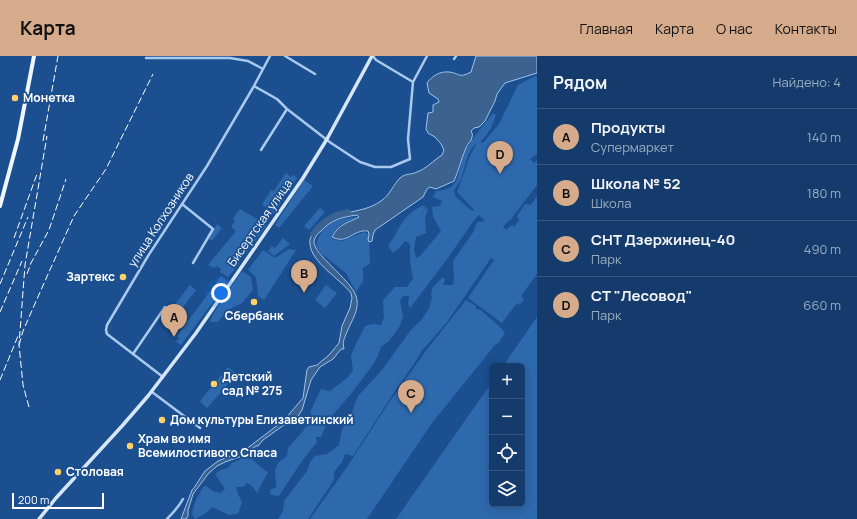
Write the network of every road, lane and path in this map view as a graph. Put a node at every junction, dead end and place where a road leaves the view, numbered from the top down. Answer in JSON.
{"nodes":[{"id":1,"x":34,"y":56,"type":"edge"},
{"id":2,"x":270,"y":56,"type":"edge"},
{"id":3,"x":285,"y":56,"type":"edge"},
{"id":4,"x":373,"y":56,"type":"edge"},
{"id":5,"x":427,"y":56,"type":"edge"},
{"id":6,"x":456,"y":56,"type":"edge"},
{"id":7,"x":146,"y":58,"type":"dead end"},
{"id":8,"x":454,"y":59,"type":"dead end"},
{"id":9,"x":263,"y":69,"type":"junction"},
{"id":10,"x":315,"y":74,"type":"dead end"},
{"id":11,"x":413,"y":82,"type":"junction"},
{"id":12,"x":254,"y":86,"type":"junction"},
{"id":13,"x":287,"y":109,"type":"junction"},
{"id":14,"x":327,"y":139,"type":"junction"},
{"id":15,"x":262,"y":150,"type":"dead end"},
{"id":16,"x":182,"y":204,"type":"junction"},
{"id":17,"x":0,"y":206,"type":"edge"},
{"id":18,"x":193,"y":263,"type":"dead end"},
{"id":19,"x":165,"y":307,"type":"dead end"},
{"id":20,"x":134,"y":354,"type":"junction"},
{"id":21,"x":163,"y":377,"type":"junction"},
{"id":22,"x":151,"y":391,"type":"junction"},
{"id":23,"x":200,"y":428,"type":"dead end"},
{"id":24,"x":183,"y":500,"type":"dead end"},
{"id":25,"x":39,"y":519,"type":"edge"},
{"id":26,"x":167,"y":519,"type":"edge"}],
"edges":[{"from":1,"to":17,"type":"main road"},
{"from":2,"to":9,"type":"street","name":"улица Колхозников"},
{"from":3,"to":10,"type":"street"},
{"from":4,"to":11,"type":"street"},
{"from":4,"to":14,"type":"main road","name":"Бисертская улица"},
{"from":5,"to":11,"type":"street"},
{"from":6,"to":8,"type":"street"},
{"from":7,"to":9,"type":"street"},
{"from":9,"to":12,"type":"street","name":"улица Колхозников"},
{"from":11,"to":14,"type":"street"},
{"from":12,"to":13,"type":"street"},
{"from":12,"to":16,"type":"street","name":"улица Колхозников"},
{"from":13,"to":14,"type":"street"},
{"from":13,"to":15,"type":"street"},
{"from":14,"to":21,"type":"main road","name":"Бисертская улица"},
{"from":16,"to":18,"type":"street"},
{"from":16,"to":20,"type":"street","name":"улица Колхозников"},
{"from":19,"to":20,"type":"street"},
{"from":20,"to":21,"type":"street","name":"улица Колхозников"},
{"from":21,"to":22,"type":"main road","name":"Бисертская улица"},
{"from":22,"to":23,"type":"street"},
{"from":22,"to":25,"type":"main road","name":"Бисертская улица"},
{"from":24,"to":26,"type":"street"}]}
